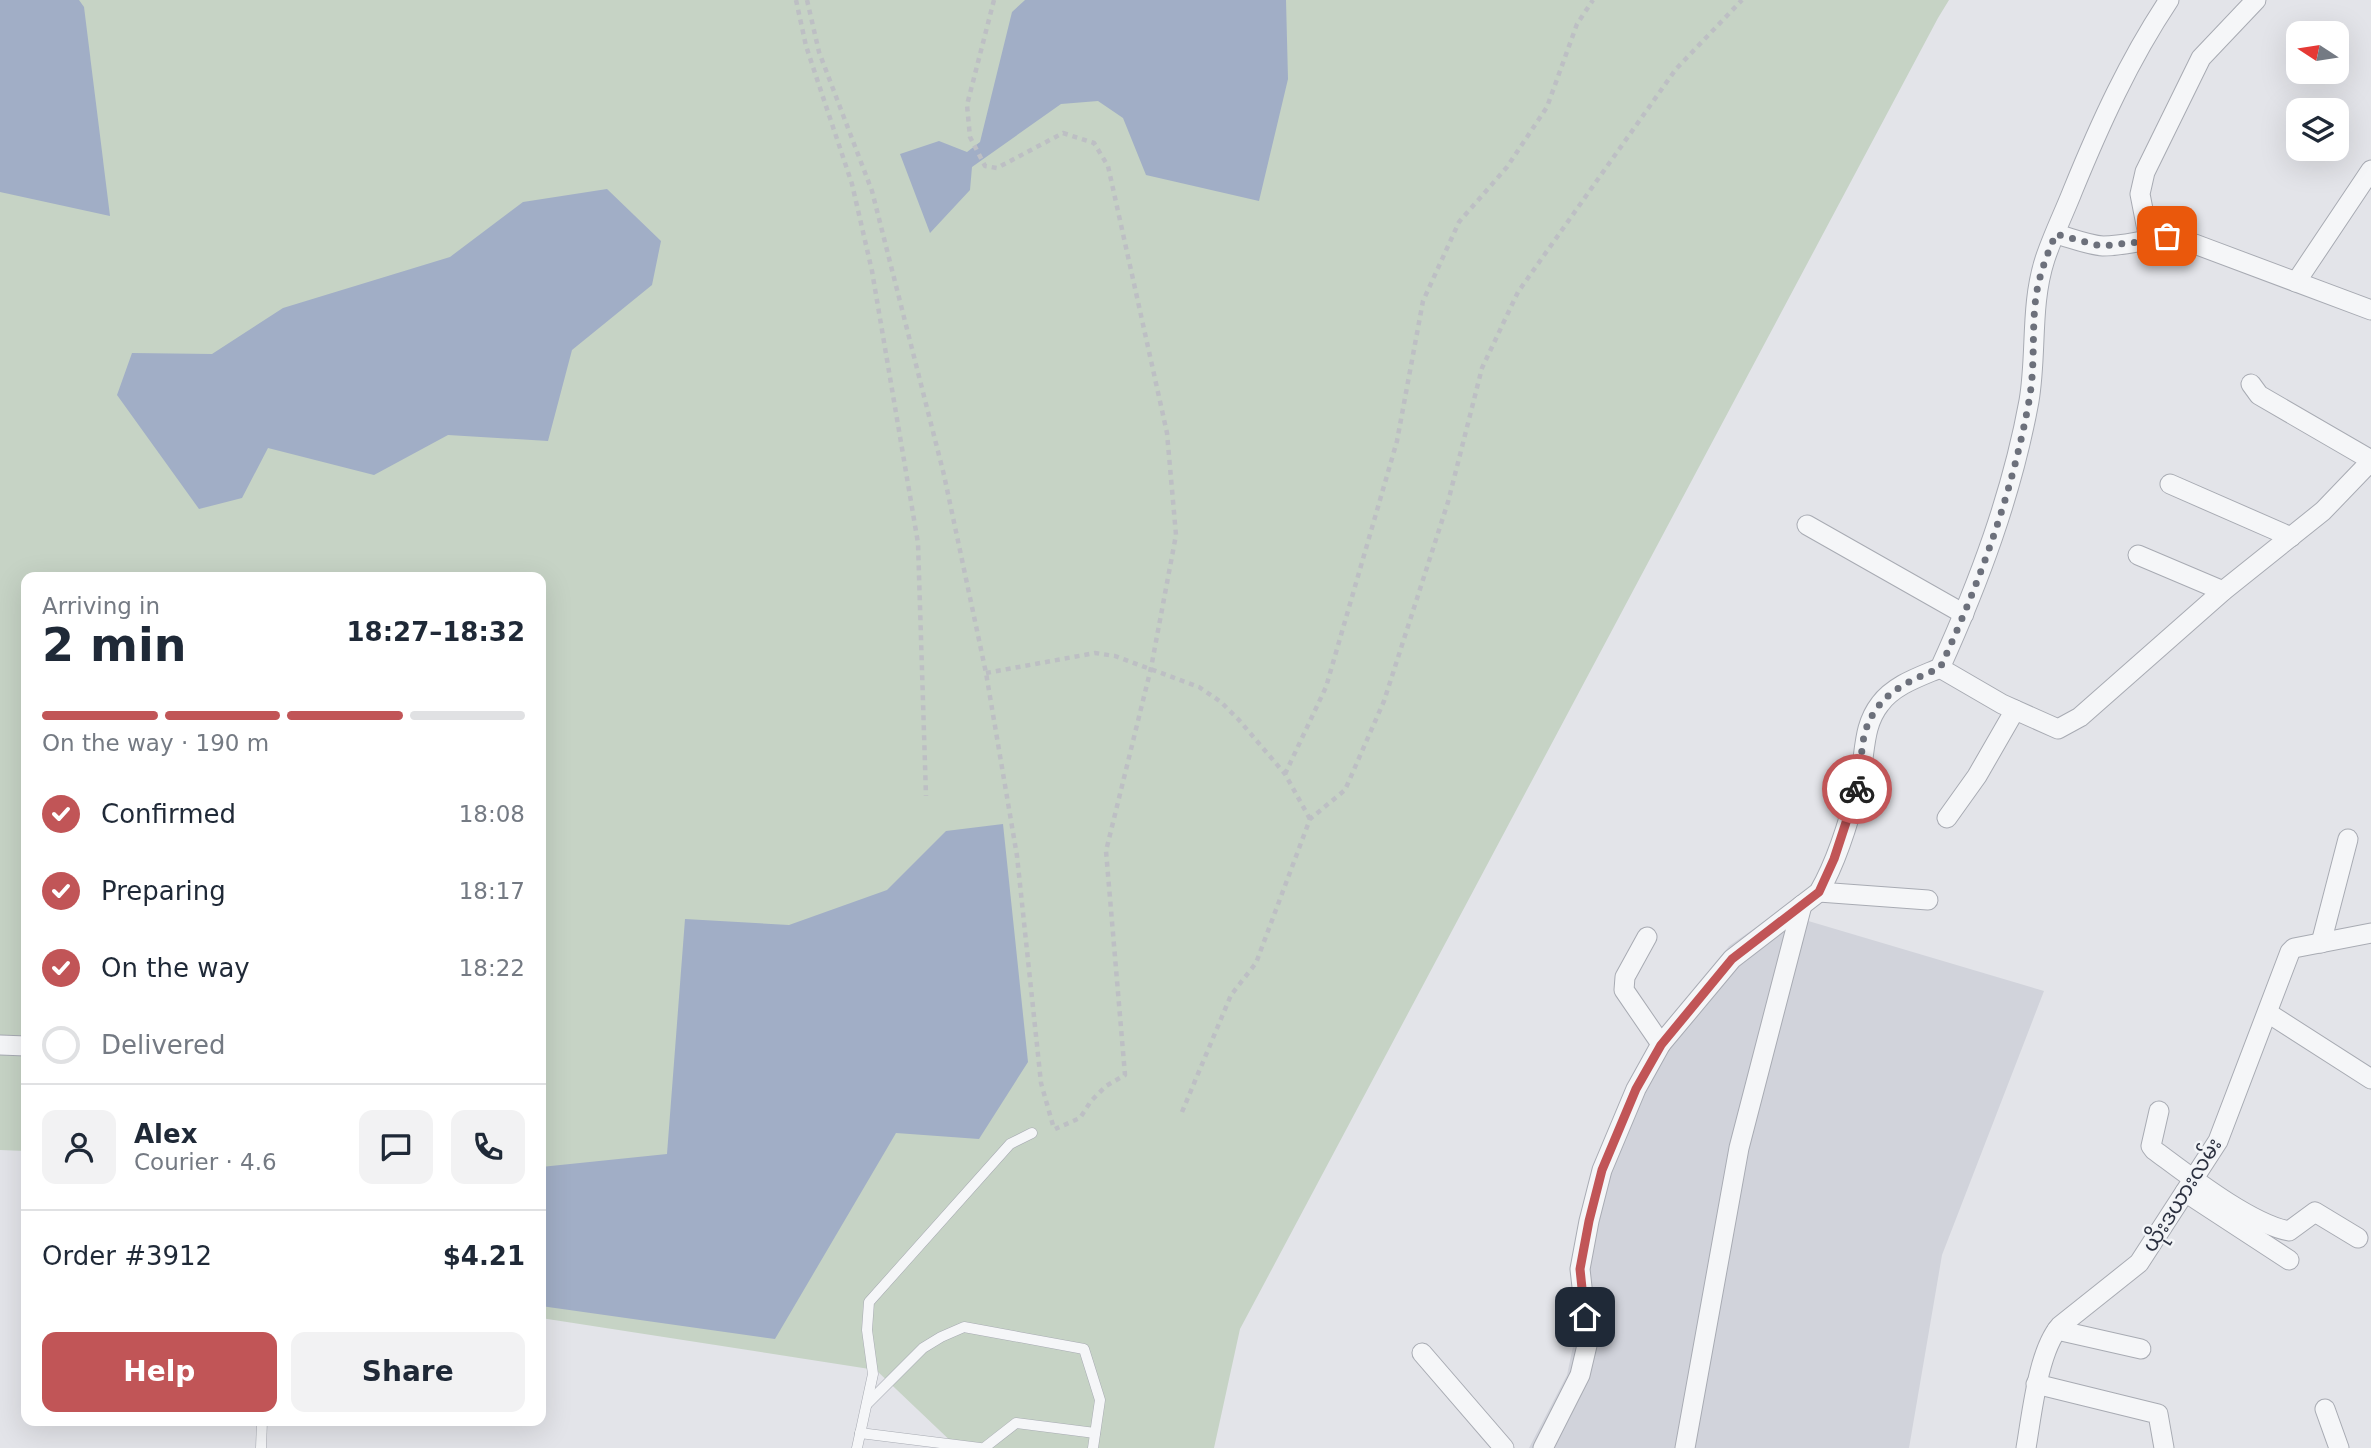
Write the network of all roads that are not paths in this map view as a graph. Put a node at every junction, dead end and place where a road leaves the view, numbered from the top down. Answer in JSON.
{"nodes":[{"id":1,"x":2169,"y":0,"type":"edge"},
{"id":2,"x":2256,"y":0,"type":"edge"},
{"id":3,"x":2371,"y":170,"type":"edge"},
{"id":4,"x":2056,"y":234,"type":"junction"},
{"id":5,"x":2149,"y":240,"type":"junction"},
{"id":6,"x":2296,"y":282,"type":"junction"},
{"id":7,"x":2371,"y":310,"type":"edge"},
{"id":8,"x":2251,"y":383,"type":"dead end"},
{"id":9,"x":2371,"y":461,"type":"edge"},
{"id":10,"x":2170,"y":484,"type":"dead end"},
{"id":11,"x":1807,"y":525,"type":"dead end"},
{"id":12,"x":2291,"y":537,"type":"junction"},
{"id":13,"x":2138,"y":555,"type":"dead end"},
{"id":14,"x":2223,"y":591,"type":"junction"},
{"id":15,"x":1964,"y":614,"type":"junction"},
{"id":16,"x":1940,"y":668,"type":"junction"},
{"id":17,"x":2015,"y":710,"type":"junction"},
{"id":18,"x":1947,"y":818,"type":"dead end"},
{"id":19,"x":2348,"y":839,"type":"dead end"},
{"id":20,"x":1819,"y":892,"type":"junction"},
{"id":21,"x":1928,"y":900,"type":"dead end"},
{"id":22,"x":1802,"y":905,"type":"junction"},
{"id":23,"x":2371,"y":933,"type":"edge"},
{"id":24,"x":1647,"y":937,"type":"dead end"},
{"id":25,"x":2321,"y":943,"type":"junction"},
{"id":26,"x":2268,"y":1013,"type":"junction"},
{"id":27,"x":0,"y":1045,"type":"edge"},
{"id":28,"x":1661,"y":1045,"type":"junction"},
{"id":29,"x":21,"y":1046,"type":"edge"},
{"id":30,"x":2371,"y":1079,"type":"edge"},
{"id":31,"x":2159,"y":1111,"type":"dead end"},
{"id":32,"x":1032,"y":1133,"type":"road end"},
{"id":33,"x":2189,"y":1185,"type":"junction"},
{"id":34,"x":2358,"y":1238,"type":"dead end"},
{"id":35,"x":2289,"y":1260,"type":"dead end"},
{"id":36,"x":2057,"y":1330,"type":"junction"},
{"id":37,"x":2141,"y":1349,"type":"dead end"},
{"id":38,"x":1422,"y":1353,"type":"dead end"},
{"id":39,"x":2036,"y":1384,"type":"junction"},
{"id":40,"x":866,"y":1404,"type":"junction"},
{"id":41,"x":2325,"y":1409,"type":"dead end"},
{"id":42,"x":262,"y":1426,"type":"edge"},
{"id":43,"x":860,"y":1433,"type":"junction"},
{"id":44,"x":1095,"y":1433,"type":"junction"},
{"id":45,"x":261,"y":1448,"type":"edge"},
{"id":46,"x":857,"y":1448,"type":"edge"},
{"id":47,"x":982,"y":1448,"type":"edge"},
{"id":48,"x":1093,"y":1448,"type":"edge"},
{"id":49,"x":1504,"y":1448,"type":"edge"},
{"id":50,"x":1543,"y":1448,"type":"edge"},
{"id":51,"x":1685,"y":1448,"type":"edge"},
{"id":52,"x":2026,"y":1448,"type":"edge"},
{"id":53,"x":2164,"y":1448,"type":"edge"},
{"id":54,"x":2339,"y":1448,"type":"edge"}],
"edges":[{"from":1,"to":4,"type":"street"},
{"from":2,"to":5,"type":"street"},
{"from":3,"to":6,"type":"street"},
{"from":4,"to":5,"type":"street"},
{"from":4,"to":15,"type":"street"},
{"from":5,"to":6,"type":"street"},
{"from":6,"to":7,"type":"street"},
{"from":8,"to":9,"type":"street"},
{"from":9,"to":12,"type":"street"},
{"from":10,"to":12,"type":"street"},
{"from":11,"to":15,"type":"street"},
{"from":12,"to":14,"type":"street"},
{"from":13,"to":14,"type":"street"},
{"from":14,"to":17,"type":"street"},
{"from":15,"to":16,"type":"street"},
{"from":16,"to":17,"type":"street"},
{"from":16,"to":20,"type":"street"},
{"from":17,"to":18,"type":"street"},
{"from":19,"to":25,"type":"street"},
{"from":20,"to":21,"type":"street"},
{"from":20,"to":22,"type":"street"},
{"from":22,"to":28,"type":"street"},
{"from":22,"to":51,"type":"street"},
{"from":23,"to":25,"type":"street","name":"ယိုးဒယားလမ်း"},
{"from":24,"to":28,"type":"street"},
{"from":25,"to":26,"type":"street","name":"ယိုးဒယားလမ်း"},
{"from":26,"to":30,"type":"street"},
{"from":26,"to":33,"type":"street","name":"ယိုးဒယားလမ်း"},
{"from":27,"to":29,"type":"street"},
{"from":28,"to":50,"type":"street"},
{"from":31,"to":33,"type":"street"},
{"from":32,"to":40,"type":"lane"},
{"from":33,"to":34,"type":"street"},
{"from":33,"to":35,"type":"street"},
{"from":33,"to":36,"type":"street","name":"ယိုးဒယားလမ်း"},
{"from":36,"to":37,"type":"street"},
{"from":36,"to":39,"type":"street","name":"ယိုးဒယားလမ်း"},
{"from":38,"to":49,"type":"street"},
{"from":39,"to":52,"type":"street","name":"ယိုးဒယားလမ်း"},
{"from":39,"to":53,"type":"street"},
{"from":40,"to":43,"type":"lane"},
{"from":40,"to":44,"type":"lane"},
{"from":41,"to":54,"type":"street"},
{"from":42,"to":45,"type":"lane"},
{"from":43,"to":46,"type":"lane"},
{"from":43,"to":47,"type":"lane"},
{"from":44,"to":47,"type":"lane"},
{"from":44,"to":48,"type":"lane"}]}
